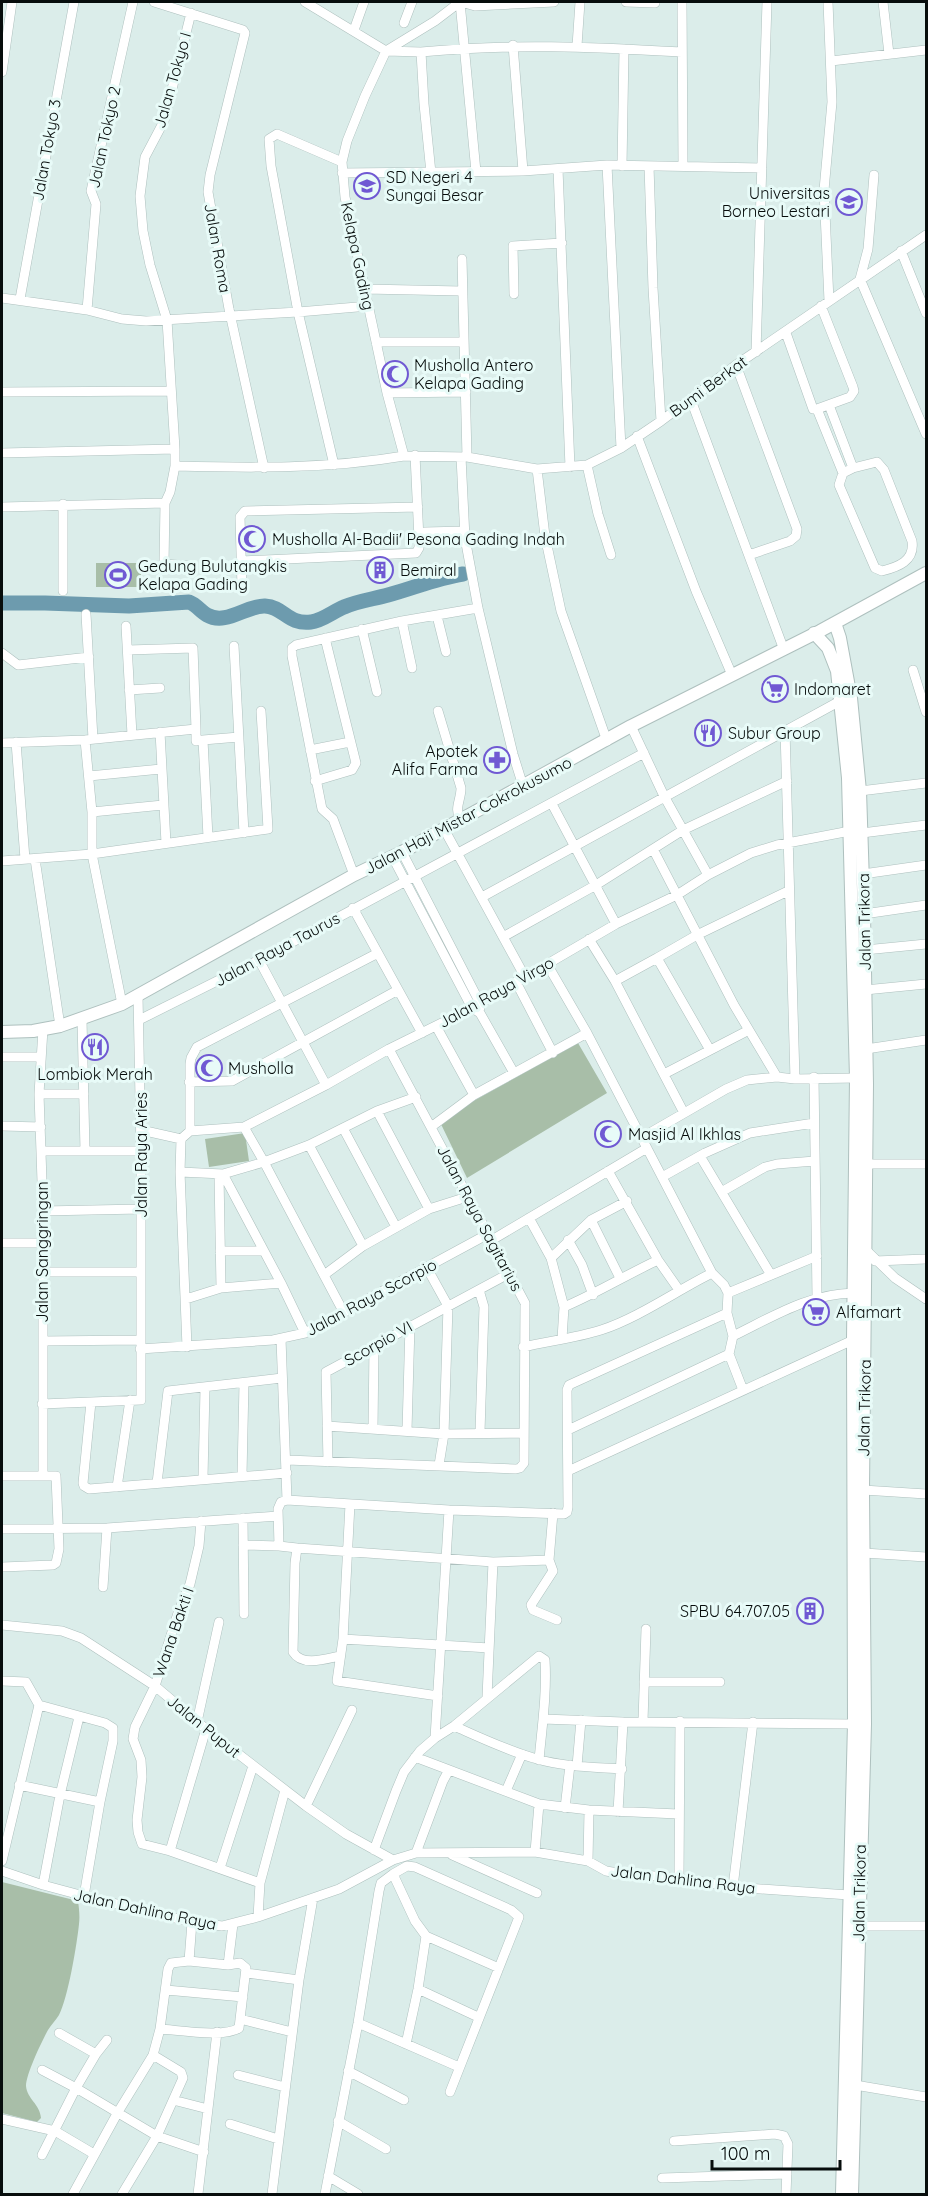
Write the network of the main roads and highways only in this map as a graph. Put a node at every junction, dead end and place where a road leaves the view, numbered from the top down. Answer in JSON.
{"nodes":[{"id":1,"x":927,"y":573,"type":"edge"},
{"id":2,"x":835,"y":623,"type":"junction"},
{"id":3,"x":814,"y":633,"type":"junction"},
{"id":4,"x":856,"y":832,"type":"junction"},
{"id":5,"x":2,"y":1032,"type":"edge"},
{"id":6,"x":863,"y":1159,"type":"junction"},
{"id":7,"x":857,"y":1346,"type":"junction"},
{"id":8,"x":859,"y":1724,"type":"junction"},
{"id":9,"x":842,"y":2194,"type":"edge"},
{"id":10,"x":852,"y":2194,"type":"edge"}],
"edges":[{"from":1,"to":2,"type":"main road","name":"Jalan Haji Mistar Cokrokusumo"},
{"from":2,"to":3,"type":"main road","name":"Jalan Haji Mistar Cokrokusumo"},
{"from":2,"to":4,"type":"main road","name":"Jalan Trikora"},
{"from":3,"to":4,"type":"main road","name":"Jalan Trikora"},
{"from":3,"to":5,"type":"main road","name":"Jalan Haji Mistar Cokrokusumo"},
{"from":4,"to":6,"type":"main road","name":"Jalan Trikora"},
{"from":4,"to":6,"type":"main road","name":"Jalan Trikora"},
{"from":6,"to":7,"type":"main road","name":"Jalan Trikora"},
{"from":6,"to":7,"type":"main road","name":"Jalan Trikora"},
{"from":7,"to":8,"type":"main road","name":"Jalan Trikora"},
{"from":7,"to":8,"type":"main road","name":"Jalan Trikora"},
{"from":8,"to":9,"type":"main road","name":"Jalan Trikora"},
{"from":8,"to":10,"type":"main road","name":"Jalan Trikora"}]}
